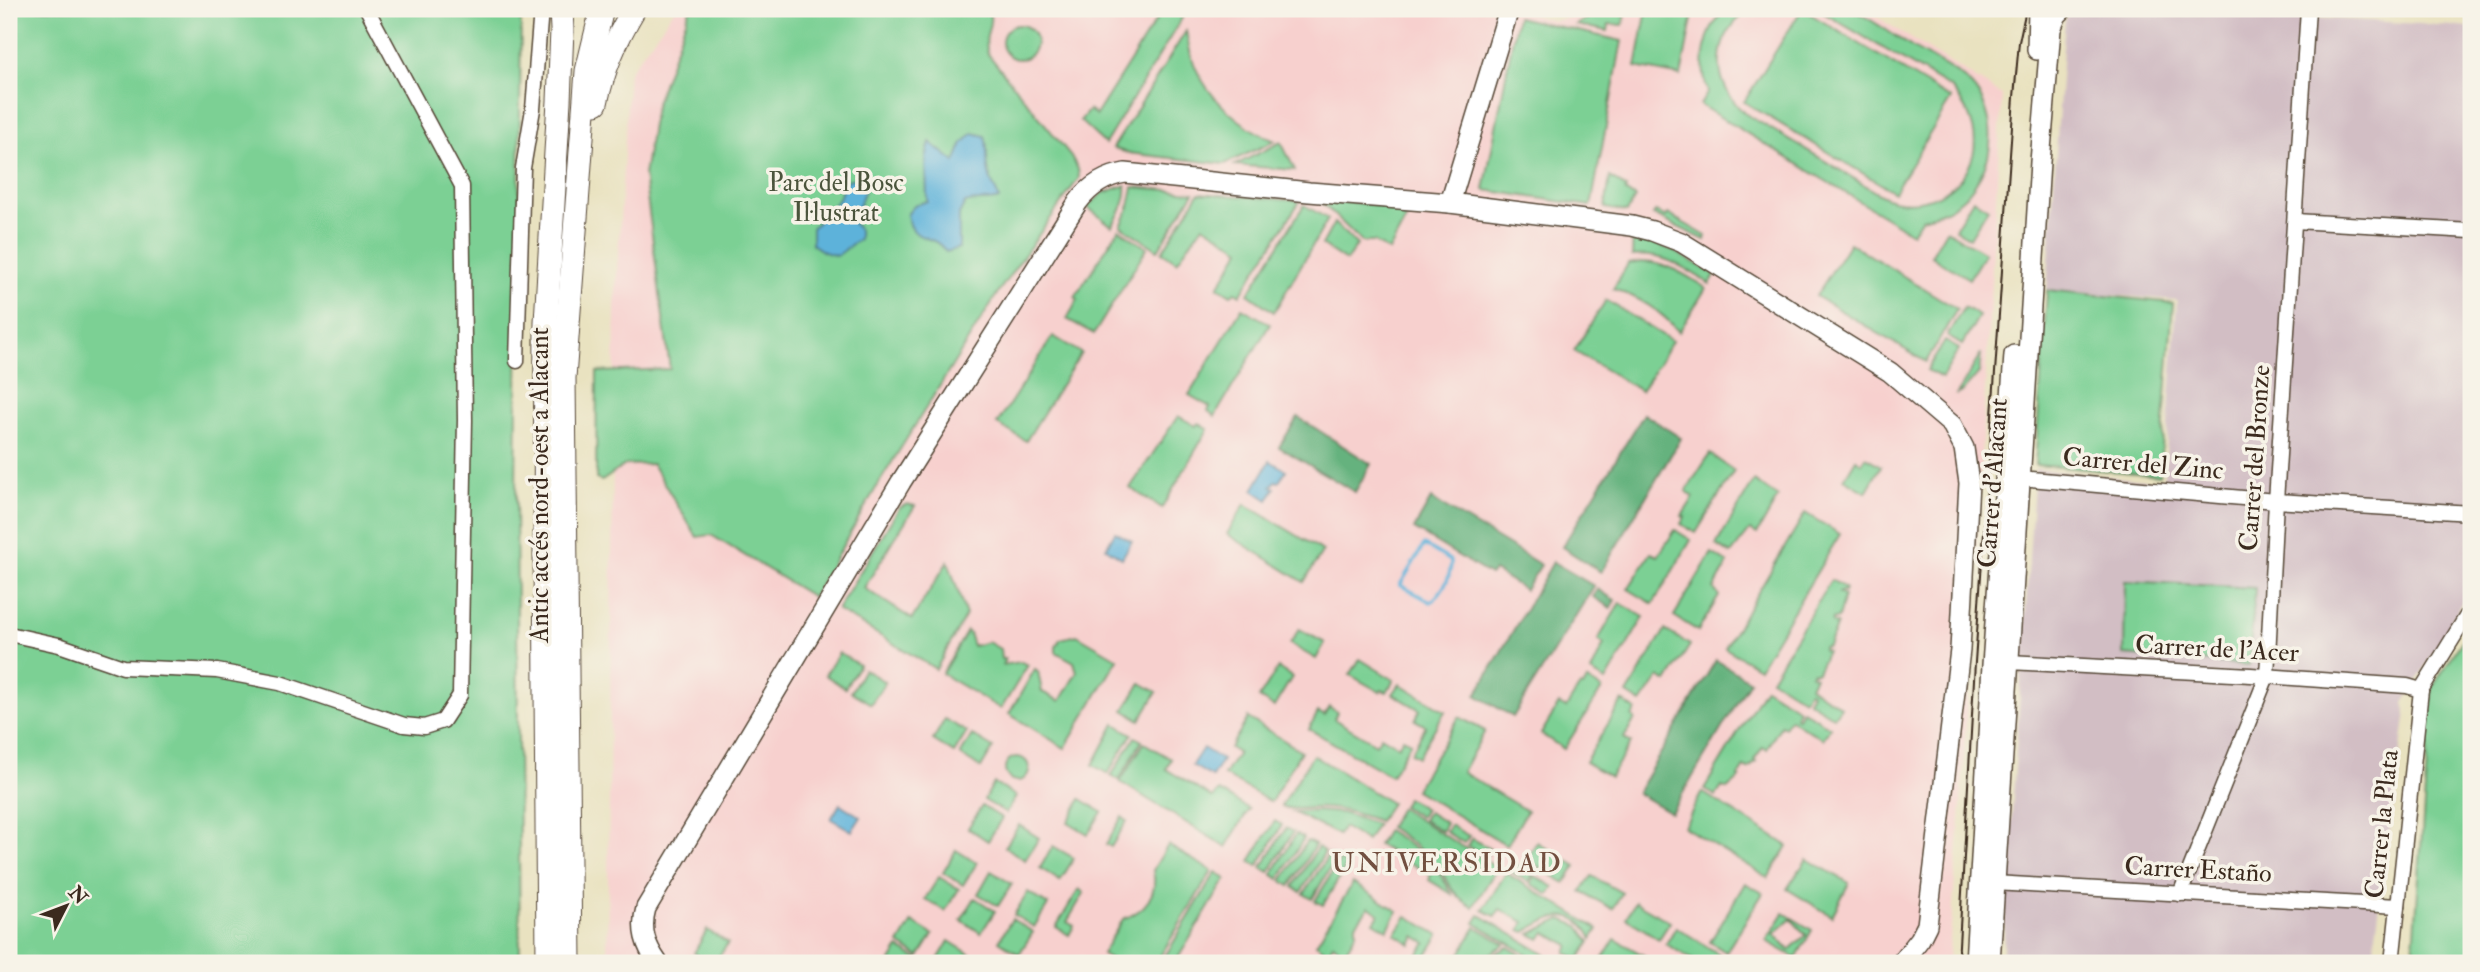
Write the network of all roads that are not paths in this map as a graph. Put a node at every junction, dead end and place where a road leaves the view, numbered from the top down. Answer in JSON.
{"nodes":[{"id":1,"x":367,"y":9,"type":"edge"},
{"id":2,"x":541,"y":9,"type":"edge"},
{"id":3,"x":561,"y":9,"type":"edge"},
{"id":4,"x":601,"y":9,"type":"edge"},
{"id":5,"x":634,"y":9,"type":"edge"},
{"id":6,"x":1495,"y":9,"type":"edge"},
{"id":7,"x":1509,"y":9,"type":"edge"},
{"id":8,"x":2038,"y":9,"type":"edge"},
{"id":9,"x":2063,"y":9,"type":"edge"},
{"id":10,"x":2308,"y":9,"type":"edge"},
{"id":11,"x":576,"y":195,"type":"junction"},
{"id":12,"x":1443,"y":202,"type":"junction"},
{"id":13,"x":2295,"y":220,"type":"junction"},
{"id":14,"x":2471,"y":231,"type":"edge"},
{"id":15,"x":517,"y":361,"type":"dead end"},
{"id":16,"x":556,"y":449,"type":"junction"},
{"id":17,"x":2020,"y":478,"type":"junction"},
{"id":18,"x":2276,"y":501,"type":"junction"},
{"id":19,"x":2471,"y":513,"type":"edge"},
{"id":20,"x":2471,"y":609,"type":"edge"},
{"id":21,"x":9,"y":634,"type":"edge"},
{"id":22,"x":2009,"y":662,"type":"junction"},
{"id":23,"x":2267,"y":676,"type":"junction"},
{"id":24,"x":2421,"y":690,"type":"junction"},
{"id":25,"x":1994,"y":883,"type":"junction"},
{"id":26,"x":2180,"y":894,"type":"junction"},
{"id":27,"x":2398,"y":906,"type":"junction"},
{"id":28,"x":548,"y":963,"type":"edge"},
{"id":29,"x":570,"y":963,"type":"edge"},
{"id":30,"x":657,"y":963,"type":"edge"},
{"id":31,"x":1901,"y":963,"type":"edge"},
{"id":32,"x":1975,"y":963,"type":"edge"},
{"id":33,"x":1990,"y":963,"type":"edge"},
{"id":34,"x":2392,"y":963,"type":"edge"}],
"edges":[{"from":1,"to":21,"type":"street"},
{"from":2,"to":15,"type":"street"},
{"from":3,"to":16,"type":"main road","name":"Antic accés nord-oest a Alacant"},
{"from":4,"to":11,"type":"main road","name":"Antic accés nord-oest a Alacant"},
{"from":5,"to":11,"type":"main road"},
{"from":6,"to":12,"type":"street"},
{"from":7,"to":12,"type":"street"},
{"from":8,"to":32,"type":"street","name":"Carrer d'Alacant"},
{"from":9,"to":17,"type":"street","name":"Carrer d'Alacant"},
{"from":10,"to":13,"type":"street","name":"Carrer del Bronze"},
{"from":11,"to":16,"type":"main road","name":"Antic accés nord-oest a Alacant"},
{"from":12,"to":30,"type":"street"},
{"from":12,"to":31,"type":"street"},
{"from":13,"to":14,"type":"street"},
{"from":13,"to":18,"type":"street","name":"Carrer del Bronze"},
{"from":16,"to":28,"type":"main road","name":"Antic accés nord-oest a Alacant"},
{"from":16,"to":29,"type":"main road","name":"Antic accés nord-oest a Alacant"},
{"from":17,"to":18,"type":"street","name":"Carrer del Zinc"},
{"from":17,"to":22,"type":"street","name":"Carrer d'Alacant"},
{"from":18,"to":19,"type":"street","name":"Carrer del Zinc"},
{"from":18,"to":23,"type":"street","name":"Carrer del Bronze"},
{"from":20,"to":24,"type":"street"},
{"from":22,"to":23,"type":"street","name":"Carrer de l'Acer"},
{"from":22,"to":25,"type":"street","name":"Carrer d'Alacant"},
{"from":23,"to":24,"type":"street","name":"Carrer de l'Acer"},
{"from":23,"to":26,"type":"street","name":"Carrer del Bronze"},
{"from":24,"to":27,"type":"street","name":"Carrer la Plata"},
{"from":25,"to":26,"type":"street","name":"Carrer Estaño"},
{"from":25,"to":33,"type":"street","name":"Carrer d'Alacant"},
{"from":26,"to":27,"type":"street","name":"Carrer Estaño"},
{"from":27,"to":34,"type":"street","name":"Carrer la Plata"}]}
